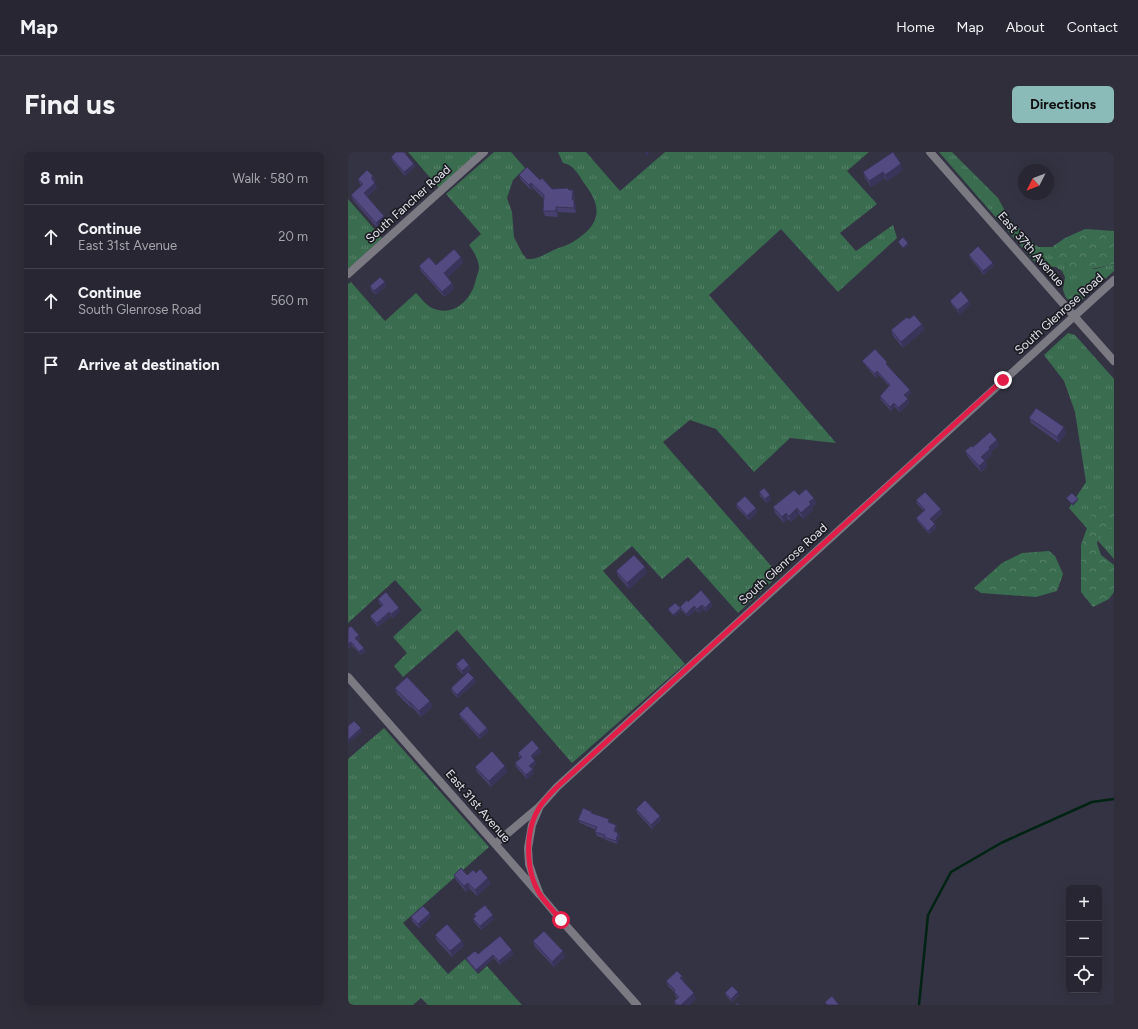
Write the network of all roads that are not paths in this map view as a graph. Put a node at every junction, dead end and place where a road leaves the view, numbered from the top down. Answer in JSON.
{"nodes":[{"id":1,"x":484,"y":152,"type":"edge"},
{"id":2,"x":930,"y":152,"type":"edge"},
{"id":3,"x":348,"y":274,"type":"edge"},
{"id":4,"x":1114,"y":280,"type":"edge"},
{"id":5,"x":1074,"y":316,"type":"junction"},
{"id":6,"x":1114,"y":361,"type":"edge"},
{"id":7,"x":348,"y":677,"type":"edge"},
{"id":8,"x":540,"y":806,"type":"junction"},
{"id":9,"x":495,"y":844,"type":"junction"},
{"id":10,"x":540,"y":895,"type":"junction"},
{"id":11,"x":637,"y":1005,"type":"edge"}],
"edges":[{"from":1,"to":3,"type":"street","name":"South Fancher Road"},
{"from":2,"to":5,"type":"street","name":"East 37th Avenue"},
{"from":4,"to":5,"type":"street","name":"South Glenrose Road"},
{"from":5,"to":6,"type":"street","name":"East 37th Avenue"},
{"from":5,"to":8,"type":"street","name":"South Glenrose Road"},
{"from":7,"to":9,"type":"street","name":"East 31st Avenue"},
{"from":8,"to":9,"type":"street"},
{"from":8,"to":10,"type":"street","name":"South Glenrose Road"},
{"from":9,"to":10,"type":"street","name":"East 31st Avenue"},
{"from":10,"to":11,"type":"street","name":"East 31st Avenue"}]}
